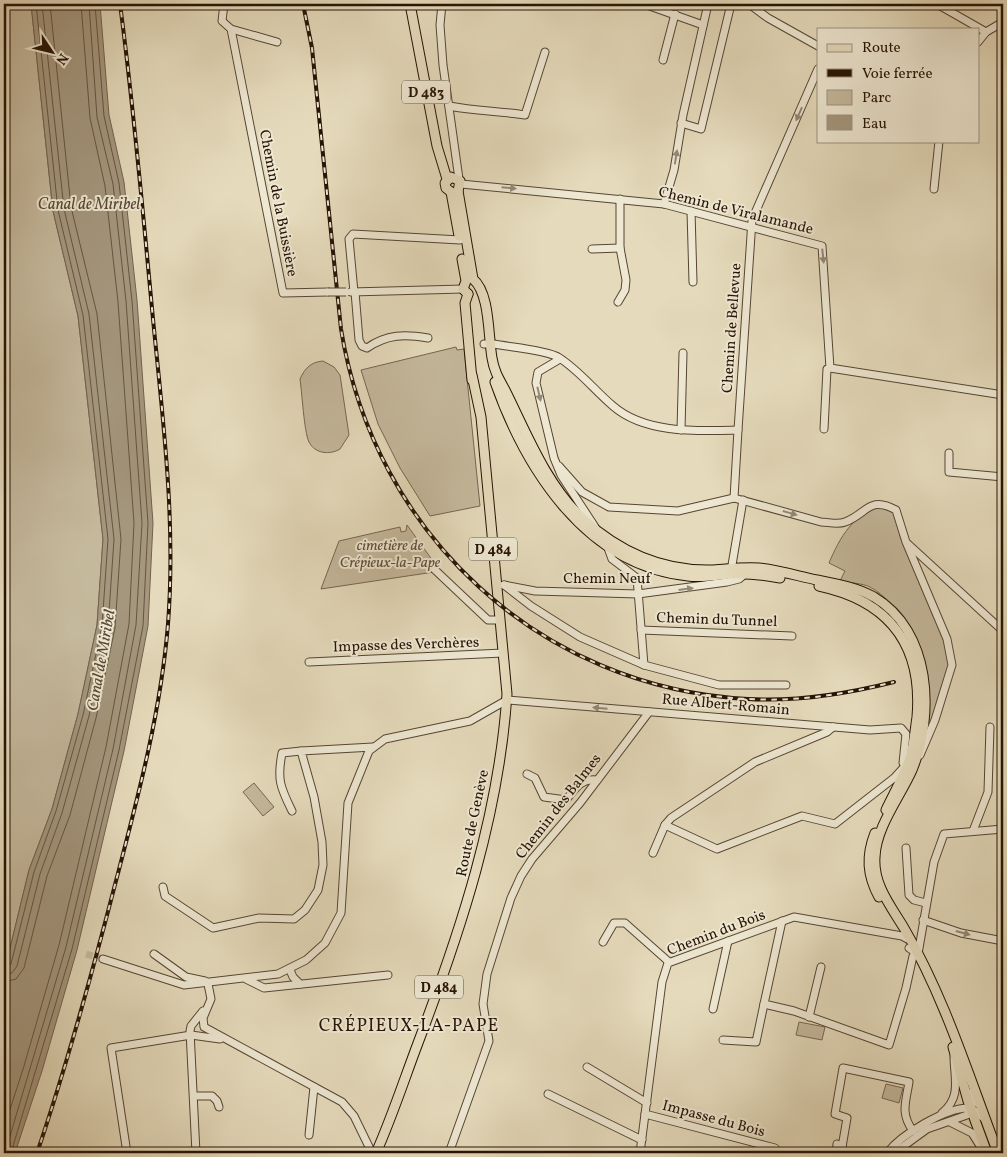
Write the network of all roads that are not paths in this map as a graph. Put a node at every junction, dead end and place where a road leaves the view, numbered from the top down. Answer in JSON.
{"nodes":[{"id":1,"x":224,"y":4,"type":"edge"},
{"id":2,"x":410,"y":4,"type":"edge"},
{"id":3,"x":442,"y":4,"type":"edge"},
{"id":4,"x":644,"y":4,"type":"edge"},
{"id":5,"x":708,"y":4,"type":"edge"},
{"id":6,"x":731,"y":4,"type":"edge"},
{"id":7,"x":749,"y":4,"type":"edge"},
{"id":8,"x":937,"y":4,"type":"edge"},
{"id":9,"x":675,"y":14,"type":"junction"},
{"id":10,"x":1003,"y":22,"type":"edge"},
{"id":11,"x":704,"y":25,"type":"junction"},
{"id":12,"x":979,"y":28,"type":"edge"},
{"id":13,"x":980,"y":29,"type":"edge"},
{"id":14,"x":231,"y":30,"type":"junction"},
{"id":15,"x":986,"y":32,"type":"junction"},
{"id":16,"x":980,"y":40,"type":"edge"},
{"id":17,"x":277,"y":42,"type":"dead end"},
{"id":18,"x":817,"y":45,"type":"edge"},
{"id":19,"x":545,"y":52,"type":"dead end"},
{"id":20,"x":663,"y":60,"type":"dead end"},
{"id":21,"x":817,"y":72,"type":"edge"},
{"id":22,"x":1003,"y":102,"type":"edge"},
{"id":23,"x":449,"y":106,"type":"junction"},
{"id":24,"x":681,"y":123,"type":"junction"},
{"id":25,"x":1003,"y":135,"type":"edge"},
{"id":26,"x":939,"y":142,"type":"edge"},
{"id":27,"x":455,"y":183,"type":"junction"},
{"id":28,"x":934,"y":189,"type":"dead end"},
{"id":29,"x":620,"y":199,"type":"junction"},
{"id":30,"x":664,"y":204,"type":"junction"},
{"id":31,"x":691,"y":211,"type":"junction"},
{"id":32,"x":751,"y":228,"type":"junction"},
{"id":33,"x":460,"y":240,"type":"junction"},
{"id":34,"x":620,"y":248,"type":"junction"},
{"id":35,"x":592,"y":249,"type":"dead end"},
{"id":36,"x":692,"y":282,"type":"dead end"},
{"id":37,"x":470,"y":287,"type":"junction"},
{"id":38,"x":351,"y":292,"type":"junction"},
{"id":39,"x":618,"y":302,"type":"dead end"},
{"id":40,"x":428,"y":338,"type":"dead end"},
{"id":41,"x":487,"y":344,"type":"junction"},
{"id":42,"x":683,"y":353,"type":"dead end"},
{"id":43,"x":560,"y":359,"type":"junction"},
{"id":44,"x":830,"y":368,"type":"junction"},
{"id":45,"x":1003,"y":395,"type":"edge"},
{"id":46,"x":824,"y":429,"type":"dead end"},
{"id":47,"x":681,"y":430,"type":"junction"},
{"id":48,"x":738,"y":430,"type":"junction"},
{"id":49,"x":949,"y":453,"type":"dead end"},
{"id":50,"x":558,"y":466,"type":"junction"},
{"id":51,"x":1003,"y":477,"type":"edge"},
{"id":52,"x":734,"y":498,"type":"junction"},
{"id":53,"x":743,"y":500,"type":"junction"},
{"id":54,"x":601,"y":535,"type":"junction"},
{"id":55,"x":906,"y":542,"type":"junction"},
{"id":56,"x":608,"y":548,"type":"junction"},
{"id":57,"x":434,"y":569,"type":"dead end"},
{"id":58,"x":731,"y":571,"type":"junction"},
{"id":59,"x":745,"y":574,"type":"junction"},
{"id":60,"x":500,"y":585,"type":"junction"},
{"id":61,"x":638,"y":594,"type":"junction"},
{"id":62,"x":500,"y":620,"type":"junction"},
{"id":63,"x":641,"y":630,"type":"junction"},
{"id":64,"x":1003,"y":631,"type":"edge"},
{"id":65,"x":792,"y":636,"type":"dead end"},
{"id":66,"x":503,"y":653,"type":"junction"},
{"id":67,"x":309,"y":662,"type":"dead end"},
{"id":68,"x":644,"y":665,"type":"junction"},
{"id":69,"x":786,"y":685,"type":"dead end"},
{"id":70,"x":507,"y":700,"type":"junction"},
{"id":71,"x":648,"y":712,"type":"junction"},
{"id":72,"x":833,"y":727,"type":"junction"},
{"id":73,"x":990,"y":727,"type":"dead end"},
{"id":74,"x":373,"y":747,"type":"junction"},
{"id":75,"x":301,"y":751,"type":"junction"},
{"id":76,"x":916,"y":759,"type":"junction"},
{"id":77,"x":907,"y":768,"type":"junction"},
{"id":78,"x":527,"y":774,"type":"dead end"},
{"id":79,"x":597,"y":780,"type":"junction"},
{"id":80,"x":292,"y":811,"type":"dead end"},
{"id":81,"x":664,"y":825,"type":"junction"},
{"id":82,"x":1003,"y":829,"type":"edge"},
{"id":83,"x":973,"y":831,"type":"junction"},
{"id":84,"x":906,"y":848,"type":"dead end"},
{"id":85,"x":653,"y":853,"type":"dead end"},
{"id":86,"x":163,"y":887,"type":"dead end"},
{"id":87,"x":926,"y":903,"type":"junction"},
{"id":88,"x":923,"y":920,"type":"junction"},
{"id":89,"x":782,"y":921,"type":"junction"},
{"id":90,"x":902,"y":936,"type":"junction"},
{"id":91,"x":728,"y":941,"type":"junction"},
{"id":92,"x":1003,"y":941,"type":"edge"},
{"id":93,"x":603,"y":942,"type":"dead end"},
{"id":94,"x":913,"y":950,"type":"junction"},
{"id":95,"x":154,"y":954,"type":"dead end"},
{"id":96,"x":103,"y":958,"type":"tunnel mouth"},
{"id":97,"x":669,"y":962,"type":"junction"},
{"id":98,"x":821,"y":967,"type":"dead end"},
{"id":99,"x":290,"y":970,"type":"junction"},
{"id":100,"x":388,"y":975,"type":"dead end"},
{"id":101,"x":246,"y":979,"type":"junction"},
{"id":102,"x":210,"y":984,"type":"junction"},
{"id":103,"x":300,"y":984,"type":"junction"},
{"id":104,"x":764,"y":1004,"type":"junction"},
{"id":105,"x":208,"y":1007,"type":"junction"},
{"id":106,"x":713,"y":1009,"type":"dead end"},
{"id":107,"x":809,"y":1017,"type":"junction"},
{"id":108,"x":191,"y":1026,"type":"junction"},
{"id":109,"x":204,"y":1027,"type":"junction"},
{"id":110,"x":191,"y":1035,"type":"junction"},
{"id":111,"x":202,"y":1036,"type":"junction"},
{"id":112,"x":723,"y":1040,"type":"dead end"},
{"id":113,"x":231,"y":1043,"type":"junction"},
{"id":114,"x":954,"y":1052,"type":"junction"},
{"id":115,"x":964,"y":1062,"type":"junction"},
{"id":116,"x":587,"y":1067,"type":"dead end"},
{"id":117,"x":314,"y":1087,"type":"junction"},
{"id":118,"x":548,"y":1094,"type":"dead end"},
{"id":119,"x":194,"y":1096,"type":"junction"},
{"id":120,"x":647,"y":1103,"type":"junction"},
{"id":121,"x":218,"y":1107,"type":"dead end"},
{"id":122,"x":971,"y":1108,"type":"junction"},
{"id":123,"x":645,"y":1114,"type":"junction"},
{"id":124,"x":934,"y":1119,"type":"junction"},
{"id":125,"x":986,"y":1121,"type":"junction"},
{"id":126,"x":949,"y":1122,"type":"junction"},
{"id":127,"x":913,"y":1131,"type":"junction"},
{"id":128,"x":309,"y":1135,"type":"dead end"},
{"id":129,"x":642,"y":1140,"type":"junction"},
{"id":130,"x":775,"y":1148,"type":"dead end"},
{"id":131,"x":842,"y":1150,"type":"edge"},
{"id":132,"x":127,"y":1153,"type":"edge"},
{"id":133,"x":196,"y":1153,"type":"edge"},
{"id":134,"x":374,"y":1153,"type":"edge"},
{"id":135,"x":449,"y":1153,"type":"edge"},
{"id":136,"x":640,"y":1153,"type":"edge"},
{"id":137,"x":836,"y":1153,"type":"edge"},
{"id":138,"x":886,"y":1153,"type":"edge"},
{"id":139,"x":894,"y":1153,"type":"edge"},
{"id":140,"x":986,"y":1153,"type":"edge"},
{"id":141,"x":998,"y":1153,"type":"edge"}],
"edges":[{"from":1,"to":14,"type":"street","name":"Chemin de la Buissière"},
{"from":2,"to":27,"type":"main road","number":"D 483"},
{"from":3,"to":23,"type":"street"},
{"from":4,"to":9,"type":"street"},
{"from":5,"to":11,"type":"street"},
{"from":6,"to":24,"type":"street"},
{"from":7,"to":18,"type":"street"},
{"from":8,"to":12,"type":"street"},
{"from":9,"to":11,"type":"street"},
{"from":9,"to":20,"type":"street"},
{"from":10,"to":15,"type":"street"},
{"from":11,"to":24,"type":"street"},
{"from":13,"to":15,"type":"street"},
{"from":14,"to":17,"type":"street"},
{"from":14,"to":38,"type":"street","name":"Chemin de la Buissière","bridge":true},
{"from":15,"to":16,"type":"street"},
{"from":19,"to":23,"type":"street"},
{"from":21,"to":32,"type":"street","name":"Chemin de Bellevue","one_way":true},
{"from":22,"to":25,"type":"street"},
{"from":23,"to":27,"type":"street"},
{"from":30,"to":24,"type":"street","one_way":true},
{"from":26,"to":28,"type":"street"},
{"from":27,"to":29,"type":"street","name":"Chemin de Viralamande","one_way":true},
{"from":27,"to":33,"type":"main road","name":"Route de Genève","number":"D 483"},
{"from":27,"to":37,"type":"main road","name":"Route de Genève","number":"D 483"},
{"from":29,"to":30,"type":"street","name":"Chemin de Viralamande"},
{"from":29,"to":34,"type":"street"},
{"from":30,"to":31,"type":"street","name":"Chemin de Viralamande"},
{"from":31,"to":32,"type":"street","name":"Chemin de Viralamande"},
{"from":31,"to":36,"type":"street"},
{"from":32,"to":44,"type":"street","name":"Chemin de Viralamande","one_way":true},
{"from":32,"to":48,"type":"street","name":"Chemin de Bellevue"},
{"from":33,"to":37,"type":"main road","name":"Route de Genève","number":"D 483"},
{"from":33,"to":38,"type":"street"},
{"from":34,"to":35,"type":"street"},
{"from":34,"to":39,"type":"street"},
{"from":37,"to":38,"type":"street","name":"Chemin de la Buissière"},
{"from":37,"to":41,"type":"main road","number":"D 483"},
{"from":37,"to":60,"type":"main road","name":"Route de Genève","number":"D 484"},
{"from":38,"to":40,"type":"street"},
{"from":41,"to":43,"type":"street"},
{"from":41,"to":54,"type":"main road"},
{"from":41,"to":56,"type":"main road","number":"D 483"},
{"from":42,"to":47,"type":"street"},
{"from":43,"to":47,"type":"street"},
{"from":43,"to":50,"type":"street","one_way":true},
{"from":44,"to":45,"type":"street"},
{"from":44,"to":46,"type":"street","name":"Chemin de Viralamande"},
{"from":47,"to":48,"type":"street"},
{"from":48,"to":52,"type":"street","name":"Chemin de Bellevue"},
{"from":49,"to":51,"type":"street"},
{"from":50,"to":52,"type":"street"},
{"from":50,"to":54,"type":"street"},
{"from":52,"to":53,"type":"street"},
{"from":53,"to":55,"type":"street","one_way":true},
{"from":53,"to":58,"type":"street"},
{"from":54,"to":58,"type":"main road"},
{"from":55,"to":64,"type":"street"},
{"from":55,"to":76,"type":"street"},
{"from":56,"to":58,"type":"main road","number":"D 483"},
{"from":56,"to":61,"type":"street"},
{"from":57,"to":62,"type":"street"},
{"from":58,"to":59,"type":"main road","number":"D 483"},
{"from":58,"to":76,"type":"main road"},
{"from":61,"to":59,"type":"street","name":"Chemin Neuf","one_way":true},
{"from":59,"to":77,"type":"main road","number":"D 483"},
{"from":60,"to":61,"type":"street","name":"Chemin Neuf"},
{"from":60,"to":62,"type":"main road","name":"Route de Genève","number":"D 484"},
{"from":60,"to":68,"type":"street"},
{"from":61,"to":63,"type":"street"},
{"from":62,"to":66,"type":"main road","name":"Route de Genève","number":"D 484"},
{"from":63,"to":65,"type":"street","name":"Chemin du Tunnel"},
{"from":63,"to":68,"type":"street"},
{"from":66,"to":67,"type":"street","name":"Impasse des Verchères"},
{"from":66,"to":70,"type":"main road","name":"Route de Genève","number":"D 484"},
{"from":68,"to":69,"type":"street"},
{"from":71,"to":70,"type":"street","name":"Rue Albert-Romain","one_way":true},
{"from":70,"to":74,"type":"street"},
{"from":70,"to":134,"type":"main road","name":"Route de Genève","number":"D 484"},
{"from":71,"to":72,"type":"street","name":"Rue Albert-Romain"},
{"from":71,"to":79,"type":"street","name":"Chemin des Balmes"},
{"from":72,"to":77,"type":"street","name":"Rue Albert-Romain"},
{"from":72,"to":81,"type":"street"},
{"from":73,"to":83,"type":"street"},
{"from":74,"to":75,"type":"street"},
{"from":74,"to":99,"type":"street"},
{"from":75,"to":80,"type":"street"},
{"from":75,"to":86,"type":"street"},
{"from":76,"to":77,"type":"main road"},
{"from":77,"to":81,"type":"street"},
{"from":77,"to":90,"type":"main road","number":"D 483"},
{"from":77,"to":94,"type":"main road"},
{"from":78,"to":79,"type":"street"},
{"from":79,"to":135,"type":"street","name":"Chemin des Balmes"},
{"from":81,"to":85,"type":"street"},
{"from":82,"to":83,"type":"street"},
{"from":83,"to":87,"type":"street"},
{"from":84,"to":87,"type":"street"},
{"from":87,"to":88,"type":"street"},
{"from":88,"to":92,"type":"street","one_way":true},
{"from":88,"to":94,"type":"street"},
{"from":89,"to":90,"type":"street","name":"Chemin du Bois"},
{"from":89,"to":91,"type":"street","name":"Chemin du Bois"},
{"from":89,"to":104,"type":"street"},
{"from":90,"to":94,"type":"main road","number":"D 483"},
{"from":91,"to":97,"type":"street","name":"Chemin du Bois"},
{"from":91,"to":106,"type":"street"},
{"from":93,"to":97,"type":"street"},
{"from":94,"to":107,"type":"street"},
{"from":94,"to":114,"type":"main road"},
{"from":94,"to":115,"type":"main road","number":"D 483"},
{"from":95,"to":102,"type":"street"},
{"from":96,"to":102,"type":"street"},
{"from":97,"to":120,"type":"street","name":"Chemin du Bois"},
{"from":98,"to":107,"type":"street"},
{"from":99,"to":101,"type":"street"},
{"from":99,"to":103,"type":"street"},
{"from":100,"to":103,"type":"street"},
{"from":101,"to":102,"type":"street"},
{"from":101,"to":103,"type":"street"},
{"from":102,"to":105,"type":"street"},
{"from":104,"to":107,"type":"street"},
{"from":104,"to":112,"type":"street"},
{"from":105,"to":108,"type":"street"},
{"from":105,"to":109,"type":"street"},
{"from":108,"to":109,"type":"street"},
{"from":108,"to":110,"type":"street"},
{"from":109,"to":111,"type":"street"},
{"from":109,"to":113,"type":"street"},
{"from":110,"to":111,"type":"street"},
{"from":110,"to":119,"type":"street"},
{"from":110,"to":132,"type":"street"},
{"from":111,"to":113,"type":"street"},
{"from":113,"to":117,"type":"street"},
{"from":114,"to":122,"type":"main road"},
{"from":114,"to":124,"type":"street"},
{"from":115,"to":122,"type":"street"},
{"from":115,"to":125,"type":"main road","number":"D 483"},
{"from":116,"to":120,"type":"street"},
{"from":117,"to":128,"type":"street"},
{"from":117,"to":134,"type":"street"},
{"from":118,"to":129,"type":"street"},
{"from":119,"to":121,"type":"street"},
{"from":119,"to":133,"type":"street"},
{"from":120,"to":123,"type":"street","name":"Chemin du Bois"},
{"from":122,"to":124,"type":"street"},
{"from":122,"to":125,"type":"street"},
{"from":122,"to":126,"type":"street"},
{"from":122,"to":140,"type":"main road"},
{"from":123,"to":129,"type":"street","name":"Chemin du Bois"},
{"from":123,"to":130,"type":"street","name":"Impasse du Bois"},
{"from":124,"to":127,"type":"street"},
{"from":125,"to":141,"type":"main road","number":"D 483"},
{"from":126,"to":139,"type":"street"},
{"from":126,"to":140,"type":"street"},
{"from":127,"to":131,"type":"street"},
{"from":127,"to":138,"type":"street"},
{"from":129,"to":136,"type":"street","name":"Chemin du Bois"},
{"from":131,"to":137,"type":"street"}]}
